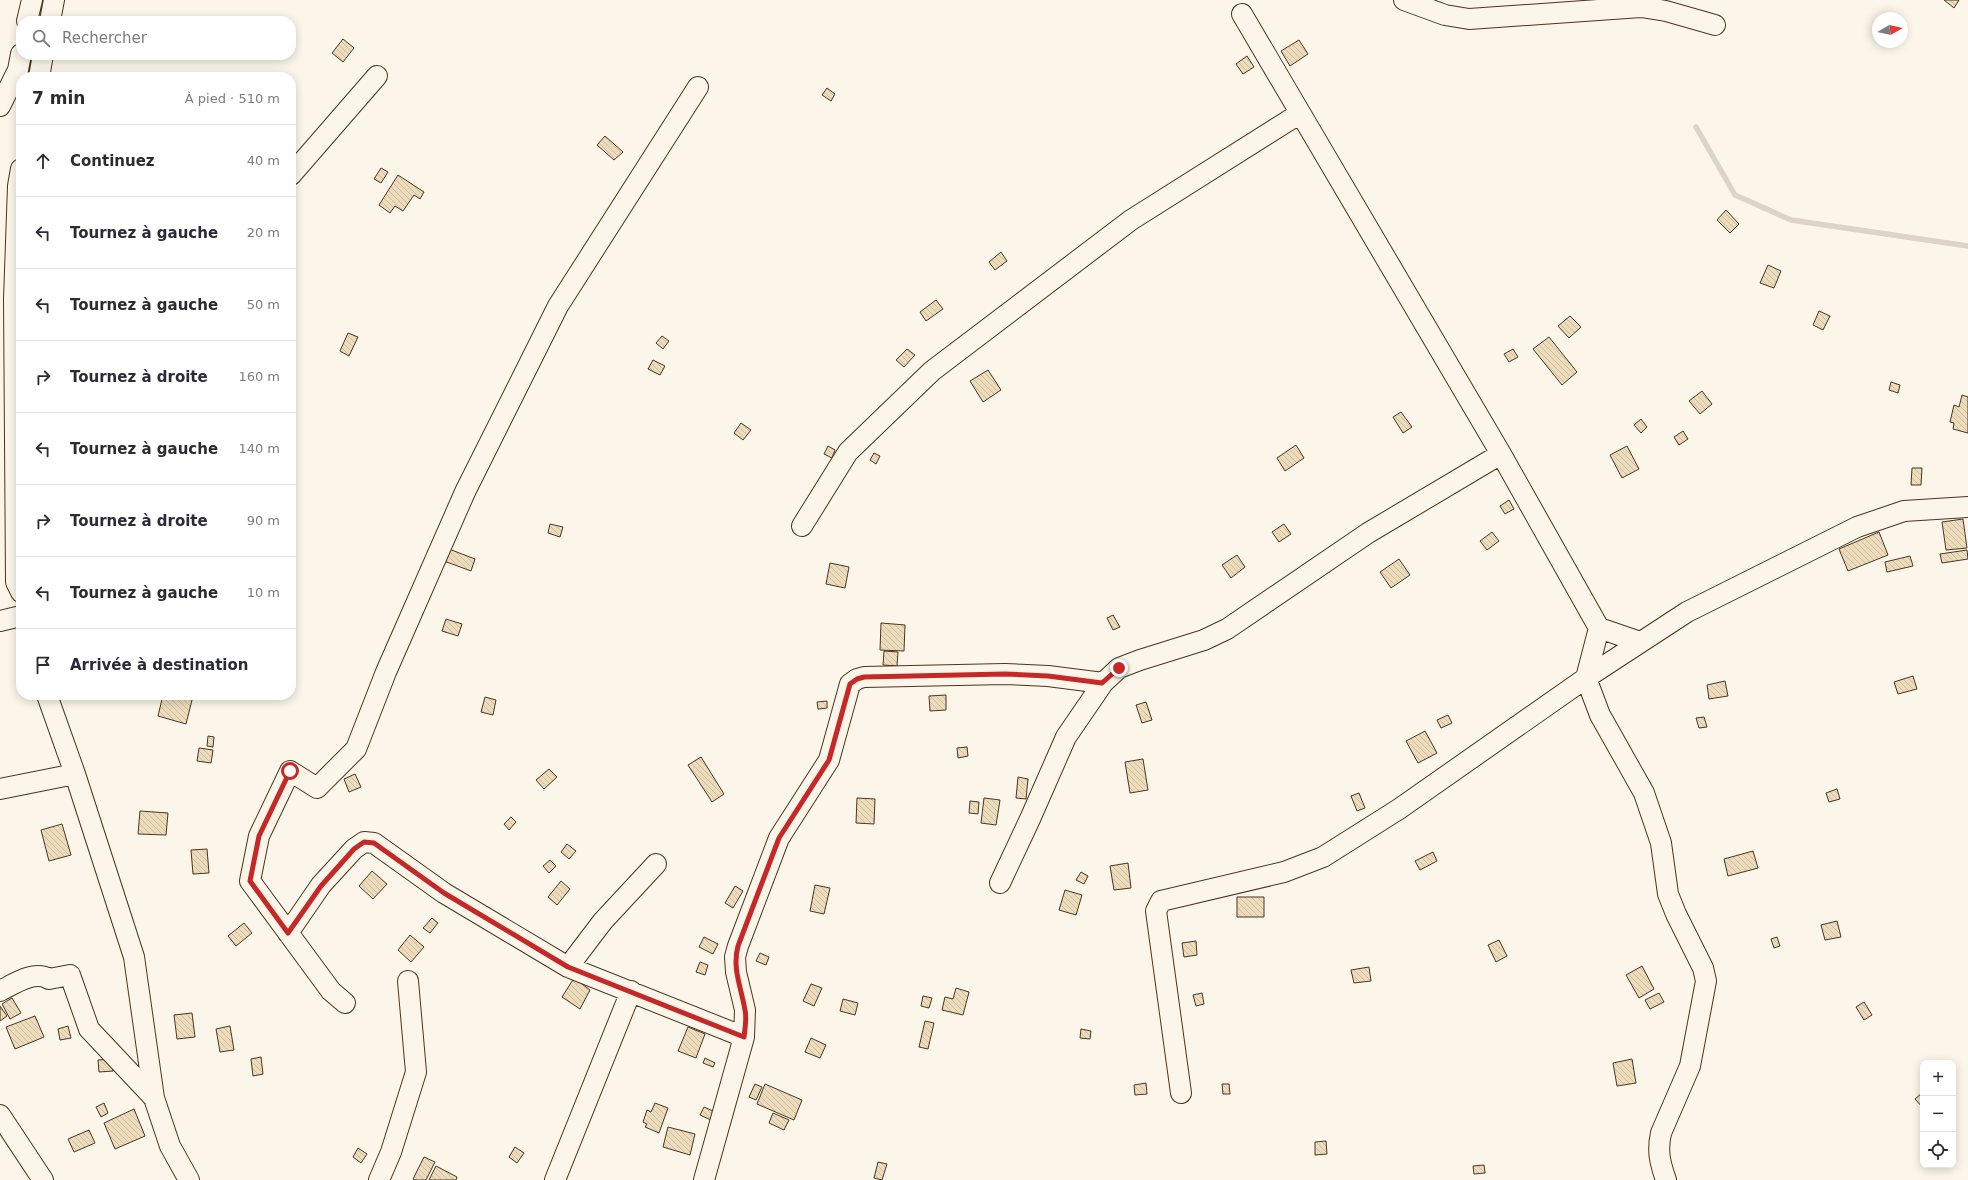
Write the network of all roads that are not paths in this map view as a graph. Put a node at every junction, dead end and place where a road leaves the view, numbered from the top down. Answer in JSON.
{"nodes":[{"id":1,"x":32,"y":0,"type":"edge"},
{"id":2,"x":54,"y":0,"type":"edge"},
{"id":3,"x":1404,"y":0,"type":"edge"},
{"id":4,"x":1242,"y":14,"type":"dead end"},
{"id":5,"x":28,"y":16,"type":"edge"},
{"id":6,"x":51,"y":16,"type":"edge"},
{"id":7,"x":1716,"y":25,"type":"dead end"},
{"id":8,"x":20,"y":60,"type":"edge"},
{"id":9,"x":42,"y":60,"type":"edge"},
{"id":10,"x":17,"y":72,"type":"edge"},
{"id":11,"x":40,"y":72,"type":"edge"},
{"id":12,"x":16,"y":74,"type":"edge"},
{"id":13,"x":377,"y":76,"type":"dead end"},
{"id":14,"x":698,"y":87,"type":"dead end"},
{"id":15,"x":0,"y":106,"type":"edge"},
{"id":16,"x":1299,"y":114,"type":"junction"},
{"id":17,"x":296,"y":169,"type":"edge"},
{"id":18,"x":16,"y":242,"type":"edge"},
{"id":19,"x":1501,"y":454,"type":"junction"},
{"id":20,"x":1968,"y":507,"type":"edge"},
{"id":21,"x":802,"y":526,"type":"dead end"},
{"id":22,"x":12,"y":585,"type":"edge"},
{"id":23,"x":16,"y":617,"type":"edge"},
{"id":24,"x":0,"y":621,"type":"edge"},
{"id":25,"x":1599,"y":628,"type":"junction"},
{"id":26,"x":1640,"y":642,"type":"junction"},
{"id":27,"x":1586,"y":678,"type":"junction"},
{"id":28,"x":1102,"y":683,"type":"junction"},
{"id":29,"x":49,"y":700,"type":"edge"},
{"id":30,"x":75,"y":774,"type":"junction"},
{"id":31,"x":0,"y":789,"type":"edge"},
{"id":32,"x":656,"y":864,"type":"dead end"},
{"id":33,"x":1000,"y":883,"type":"dead end"},
{"id":34,"x":288,"y":933,"type":"junction"},
{"id":35,"x":568,"y":967,"type":"junction"},
{"id":36,"x":408,"y":981,"type":"dead end"},
{"id":37,"x":0,"y":991,"type":"edge"},
{"id":38,"x":631,"y":991,"type":"junction"},
{"id":39,"x":345,"y":1003,"type":"dead end"},
{"id":40,"x":744,"y":1037,"type":"junction"},
{"id":41,"x":1181,"y":1093,"type":"dead end"},
{"id":42,"x":154,"y":1098,"type":"junction"},
{"id":43,"x":0,"y":1115,"type":"edge"},
{"id":44,"x":43,"y":1180,"type":"edge"},
{"id":45,"x":189,"y":1180,"type":"edge"},
{"id":46,"x":379,"y":1180,"type":"edge"},
{"id":47,"x":555,"y":1180,"type":"edge"},
{"id":48,"x":704,"y":1180,"type":"edge"},
{"id":49,"x":1666,"y":1180,"type":"edge"}],
"edges":[{"from":1,"to":5,"type":"street"},
{"from":2,"to":6,"type":"street"},
{"from":3,"to":7,"type":"street"},
{"from":4,"to":16,"type":"street"},
{"from":8,"to":10,"type":"street"},
{"from":9,"to":11,"type":"street"},
{"from":12,"to":15,"type":"street"},
{"from":13,"to":17,"type":"street"},
{"from":14,"to":34,"type":"street"},
{"from":16,"to":19,"type":"street"},
{"from":16,"to":21,"type":"street"},
{"from":18,"to":22,"type":"street"},
{"from":19,"to":25,"type":"street"},
{"from":19,"to":28,"type":"street"},
{"from":20,"to":26,"type":"street"},
{"from":23,"to":24,"type":"street"},
{"from":25,"to":26,"type":"street"},
{"from":25,"to":27,"type":"street"},
{"from":26,"to":27,"type":"street"},
{"from":27,"to":41,"type":"street"},
{"from":27,"to":49,"type":"street"},
{"from":28,"to":33,"type":"street"},
{"from":28,"to":40,"type":"street"},
{"from":29,"to":30,"type":"street"},
{"from":30,"to":31,"type":"street"},
{"from":30,"to":42,"type":"street"},
{"from":32,"to":35,"type":"street"},
{"from":34,"to":35,"type":"street"},
{"from":34,"to":39,"type":"street"},
{"from":35,"to":38,"type":"street"},
{"from":36,"to":46,"type":"street"},
{"from":37,"to":42,"type":"street"},
{"from":38,"to":40,"type":"street"},
{"from":38,"to":47,"type":"street"},
{"from":40,"to":48,"type":"street"},
{"from":42,"to":45,"type":"street"},
{"from":43,"to":44,"type":"street"}]}
